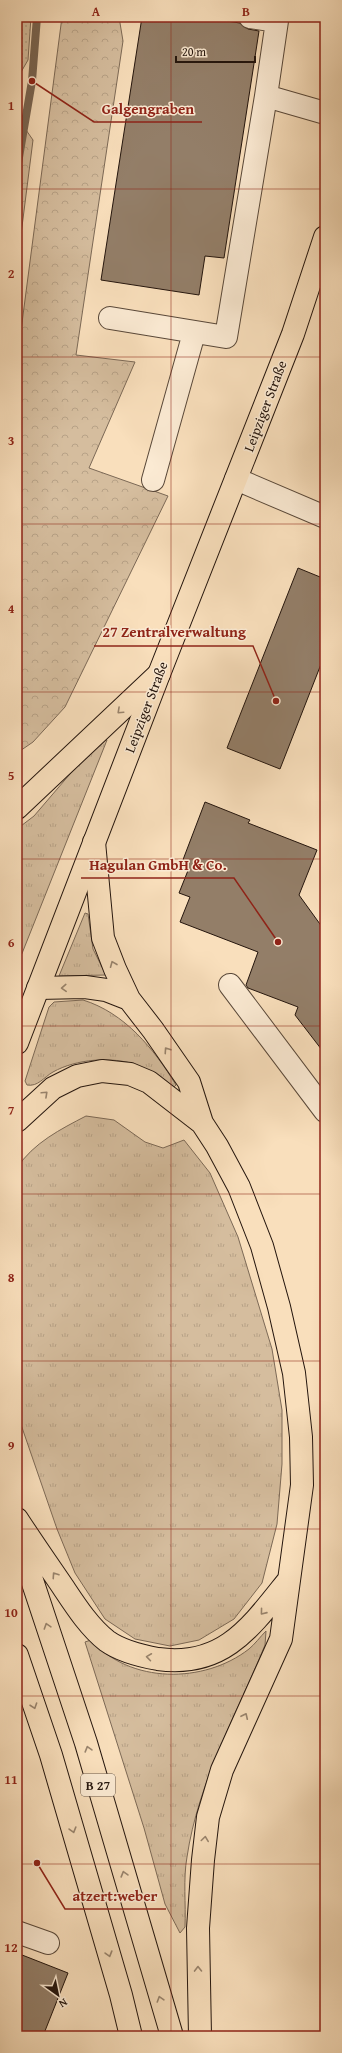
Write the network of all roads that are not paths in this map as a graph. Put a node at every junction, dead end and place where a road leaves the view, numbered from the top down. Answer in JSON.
{"nodes":[{"id":1,"x":250,"y":17,"type":"edge"},
{"id":2,"x":266,"y":96,"type":"junction"},
{"id":3,"x":325,"y":113,"type":"edge"},
{"id":4,"x":325,"y":237,"type":"edge"},
{"id":5,"x":110,"y":318,"type":"dead end"},
{"id":6,"x":194,"y":333,"type":"junction"},
{"id":7,"x":236,"y":479,"type":"junction"},
{"id":8,"x":153,"y":480,"type":"dead end"},
{"id":9,"x":325,"y":517,"type":"edge"},
{"id":10,"x":159,"y":674,"type":"junction"},
{"id":11,"x":17,"y":808,"type":"edge"},
{"id":12,"x":94,"y":842,"type":"junction"},
{"id":13,"x":230,"y":985,"type":"dead end"},
{"id":14,"x":38,"y":988,"type":"junction"},
{"id":15,"x":129,"y":999,"type":"junction"},
{"id":16,"x":17,"y":1043,"type":"edge"},
{"id":17,"x":325,"y":1111,"type":"edge"},
{"id":18,"x":17,"y":1121,"type":"edge"},
{"id":19,"x":202,"y":1123,"type":"junction"},
{"id":20,"x":17,"y":1520,"type":"edge"},
{"id":21,"x":17,"y":1535,"type":"edge"},
{"id":22,"x":288,"y":1582,"type":"junction"},
{"id":23,"x":17,"y":1655,"type":"edge"},
{"id":24,"x":17,"y":1932,"type":"edge"},
{"id":25,"x":48,"y":1943,"type":"dead end"},
{"id":26,"x":131,"y":2036,"type":"edge"},
{"id":27,"x":172,"y":2036,"type":"edge"},
{"id":28,"x":200,"y":2036,"type":"edge"}],
"edges":[{"from":1,"to":2,"type":"street"},
{"from":2,"to":3,"type":"street"},
{"from":2,"to":6,"type":"street"},
{"from":4,"to":7,"type":"main road","name":"Leipziger Straße"},
{"from":5,"to":6,"type":"street"},
{"from":6,"to":8,"type":"street"},
{"from":7,"to":9,"type":"street"},
{"from":7,"to":10,"type":"main road","name":"Leipziger Straße"},
{"from":10,"to":11,"type":"main road","one_way":true},
{"from":10,"to":12,"type":"main road","name":"Leipziger Straße"},
{"from":12,"to":14,"type":"main road","name":"Leipziger Straße"},
{"from":15,"to":12,"type":"main road","one_way":true},
{"from":13,"to":17,"type":"street"},
{"from":15,"to":14,"type":"main road","one_way":true},
{"from":14,"to":16,"type":"main road","name":"Leipziger Straße"},
{"from":19,"to":15,"type":"main road","one_way":true},
{"from":18,"to":19,"type":"main road","one_way":true},
{"from":19,"to":22,"type":"main road"},
{"from":22,"to":20,"type":"main road","one_way":true},
{"from":27,"to":21,"type":"main road","number":"B 27","one_way":true},
{"from":28,"to":22,"type":"main road","one_way":true},
{"from":23,"to":26,"type":"main road","number":"B 27","one_way":true},
{"from":24,"to":25,"type":"street"}]}
